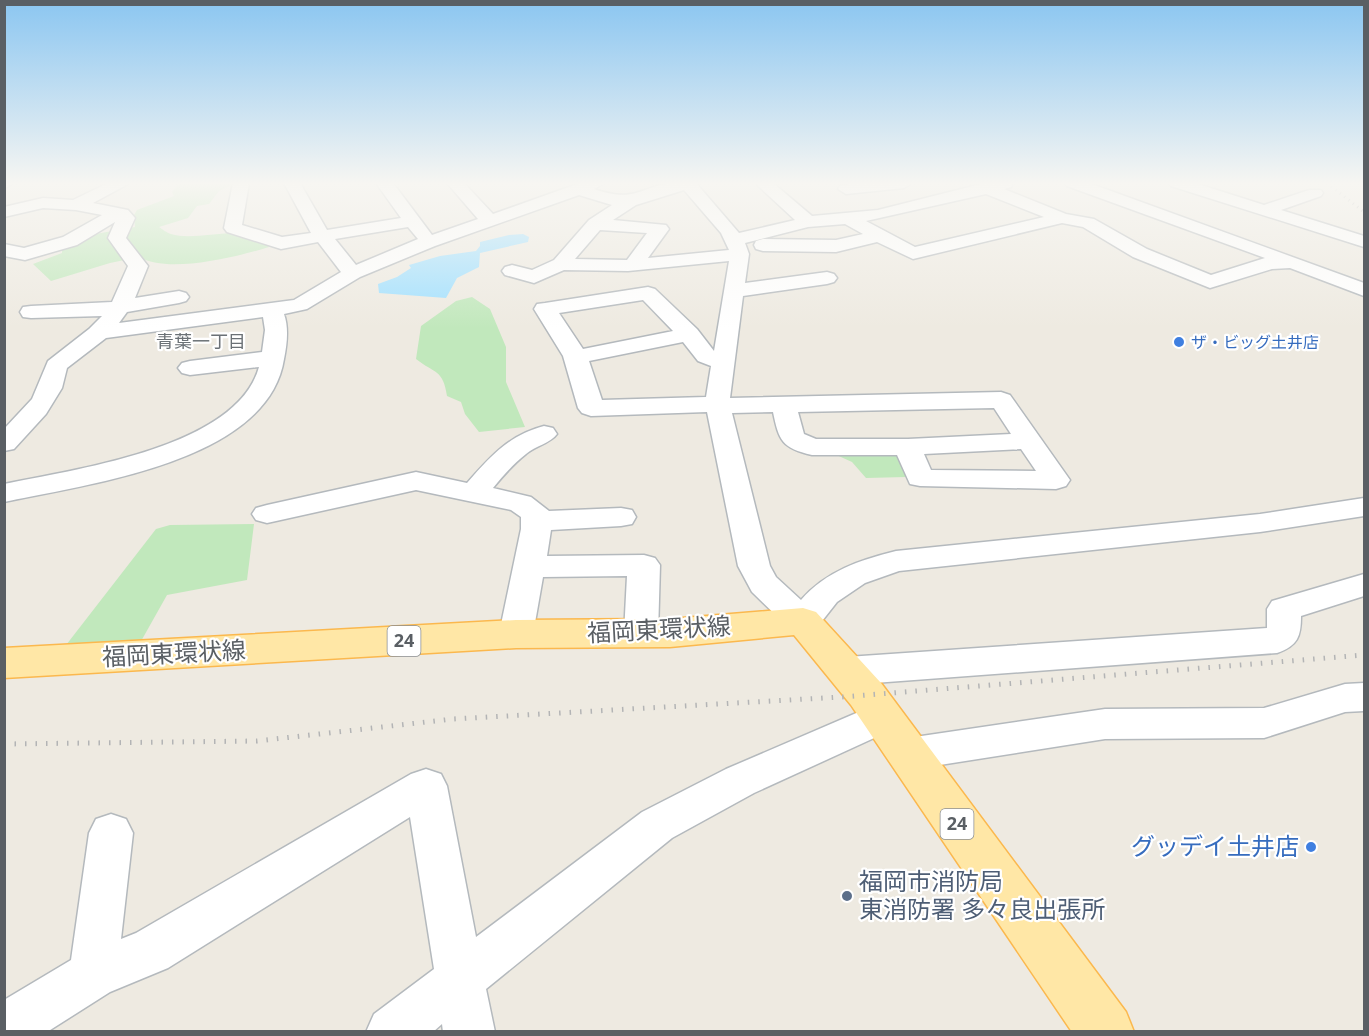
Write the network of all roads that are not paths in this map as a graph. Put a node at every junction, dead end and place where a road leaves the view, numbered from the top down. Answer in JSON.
{"nodes":[{"id":1,"x":88,"y":231,"type":"edge"},
{"id":2,"x":120,"y":231,"type":"edge"},
{"id":3,"x":244,"y":231,"type":"edge"},
{"id":4,"x":319,"y":231,"type":"edge"},
{"id":5,"x":350,"y":231,"type":"edge"},
{"id":6,"x":420,"y":231,"type":"edge"},
{"id":7,"x":458,"y":231,"type":"edge"},
{"id":8,"x":589,"y":231,"type":"edge"},
{"id":9,"x":658,"y":231,"type":"edge"},
{"id":10,"x":725,"y":231,"type":"edge"},
{"id":11,"x":782,"y":231,"type":"edge"},
{"id":12,"x":870,"y":231,"type":"edge"},
{"id":13,"x":1005,"y":231,"type":"edge"},
{"id":14,"x":1103,"y":231,"type":"edge"},
{"id":15,"x":1209,"y":231,"type":"edge"},
{"id":16,"x":1332,"y":231,"type":"edge"},
{"id":17,"x":322,"y":236,"type":"junction"},
{"id":18,"x":879,"y":236,"type":"junction"},
{"id":19,"x":428,"y":242,"type":"junction"},
{"id":20,"x":1365,"y":242,"type":"edge"},
{"id":21,"x":770,"y":244,"type":"junction"},
{"id":22,"x":738,"y":247,"type":"junction"},
{"id":23,"x":4,"y":250,"type":"edge"},
{"id":24,"x":913,"y":253,"type":"junction"},
{"id":25,"x":1293,"y":261,"type":"junction"},
{"id":26,"x":561,"y":264,"type":"junction"},
{"id":27,"x":633,"y":266,"type":"junction"},
{"id":28,"x":943,"y":269,"type":"dead end"},
{"id":29,"x":512,"y":271,"type":"dead end"},
{"id":30,"x":353,"y":273,"type":"junction"},
{"id":31,"x":1365,"y":290,"type":"edge"},
{"id":32,"x":734,"y":291,"type":"junction"},
{"id":33,"x":83,"y":294,"type":"dead end"},
{"id":34,"x":179,"y":297,"type":"dead end"},
{"id":35,"x":122,"y":298,"type":"junction"},
{"id":36,"x":271,"y":310,"type":"junction"},
{"id":37,"x":31,"y":312,"type":"dead end"},
{"id":38,"x":99,"y":332,"type":"junction"},
{"id":39,"x":689,"y":334,"type":"junction"},
{"id":40,"x":576,"y":357,"type":"junction"},
{"id":41,"x":273,"y":358,"type":"junction"},
{"id":42,"x":724,"y":363,"type":"junction"},
{"id":43,"x":190,"y":368,"type":"dead end"},
{"id":44,"x":783,"y":403,"type":"junction"},
{"id":45,"x":718,"y":406,"type":"junction"},
{"id":46,"x":544,"y":434,"type":"dead end"},
{"id":47,"x":1029,"y":441,"type":"junction"},
{"id":48,"x":4,"y":443,"type":"edge"},
{"id":49,"x":908,"y":447,"type":"junction"},
{"id":50,"x":474,"y":492,"type":"junction"},
{"id":51,"x":4,"y":494,"type":"edge"},
{"id":52,"x":1365,"y":507,"type":"edge"},
{"id":53,"x":267,"y":514,"type":"dead end"},
{"id":54,"x":621,"y":517,"type":"dead end"},
{"id":55,"x":536,"y":521,"type":"junction"},
{"id":56,"x":528,"y":567,"type":"junction"},
{"id":57,"x":1365,"y":585,"type":"edge"},
{"id":58,"x":803,"y":621,"type":"junction"},
{"id":59,"x":516,"y":634,"type":"junction"},
{"id":60,"x":641,"y":634,"type":"junction"},
{"id":61,"x":4,"y":663,"type":"edge"},
{"id":62,"x":847,"y":671,"type":"junction"},
{"id":63,"x":1358,"y":704,"type":"edge"},
{"id":64,"x":882,"y":717,"type":"junction"},
{"id":65,"x":909,"y":753,"type":"junction"},
{"id":66,"x":111,"y":833,"type":"dead end"},
{"id":67,"x":93,"y":974,"type":"junction"},
{"id":68,"x":460,"y":977,"type":"junction"},
{"id":69,"x":4,"y":1029,"type":"edge"},
{"id":70,"x":392,"y":1032,"type":"edge"},
{"id":71,"x":469,"y":1032,"type":"edge"},
{"id":72,"x":1106,"y":1032,"type":"edge"}],
"edges":[{"from":1,"to":23,"type":"street"},
{"from":2,"to":35,"type":"street"},
{"from":3,"to":17,"type":"street"},
{"from":4,"to":17,"type":"street"},
{"from":5,"to":17,"type":"street"},
{"from":6,"to":19,"type":"street"},
{"from":7,"to":19,"type":"street"},
{"from":8,"to":26,"type":"street"},
{"from":9,"to":27,"type":"street"},
{"from":10,"to":22,"type":"street"},
{"from":11,"to":22,"type":"street"},
{"from":12,"to":18,"type":"street"},
{"from":13,"to":24,"type":"street"},
{"from":14,"to":25,"type":"street"},
{"from":15,"to":25,"type":"street"},
{"from":16,"to":20,"type":"street"},
{"from":17,"to":30,"type":"street"},
{"from":18,"to":21,"type":"street"},
{"from":18,"to":24,"type":"street"},
{"from":19,"to":30,"type":"street"},
{"from":21,"to":22,"type":"street"},
{"from":21,"to":32,"type":"street"},
{"from":22,"to":27,"type":"street"},
{"from":22,"to":32,"type":"street"},
{"from":24,"to":28,"type":"street"},
{"from":25,"to":31,"type":"street"},
{"from":26,"to":27,"type":"street"},
{"from":26,"to":29,"type":"street"},
{"from":30,"to":36,"type":"street"},
{"from":32,"to":42,"type":"street"},
{"from":33,"to":35,"type":"street"},
{"from":34,"to":35,"type":"street"},
{"from":35,"to":37,"type":"street"},
{"from":35,"to":38,"type":"street"},
{"from":36,"to":38,"type":"street"},
{"from":36,"to":41,"type":"street"},
{"from":38,"to":48,"type":"street"},
{"from":39,"to":40,"type":"street"},
{"from":39,"to":40,"type":"street"},
{"from":39,"to":42,"type":"street"},
{"from":40,"to":45,"type":"street"},
{"from":41,"to":43,"type":"street"},
{"from":41,"to":51,"type":"street"},
{"from":42,"to":45,"type":"street"},
{"from":44,"to":45,"type":"street"},
{"from":44,"to":47,"type":"street"},
{"from":44,"to":49,"type":"street"},
{"from":45,"to":58,"type":"street"},
{"from":46,"to":50,"type":"street"},
{"from":47,"to":49,"type":"street"},
{"from":47,"to":49,"type":"street"},
{"from":50,"to":53,"type":"street"},
{"from":50,"to":55,"type":"street"},
{"from":52,"to":58,"type":"street"},
{"from":54,"to":55,"type":"street"},
{"from":55,"to":56,"type":"street"},
{"from":56,"to":59,"type":"street"},
{"from":56,"to":60,"type":"street"},
{"from":57,"to":62,"type":"street"},
{"from":58,"to":60,"type":"main road","name":"福岡東環状線","number":"24"},
{"from":58,"to":62,"type":"main road","number":"24"},
{"from":59,"to":60,"type":"main road","name":"福岡東環状線","number":"24"},
{"from":59,"to":61,"type":"main road","name":"福岡東環状線","number":"24"},
{"from":62,"to":64,"type":"main road","number":"24"},
{"from":63,"to":65,"type":"street"},
{"from":64,"to":65,"type":"main road","number":"24"},
{"from":64,"to":68,"type":"street"},
{"from":65,"to":72,"type":"main road","number":"24"},
{"from":66,"to":67,"type":"street"},
{"from":67,"to":68,"type":"street"},
{"from":67,"to":69,"type":"street"},
{"from":68,"to":70,"type":"street"},
{"from":68,"to":71,"type":"street"}]}
